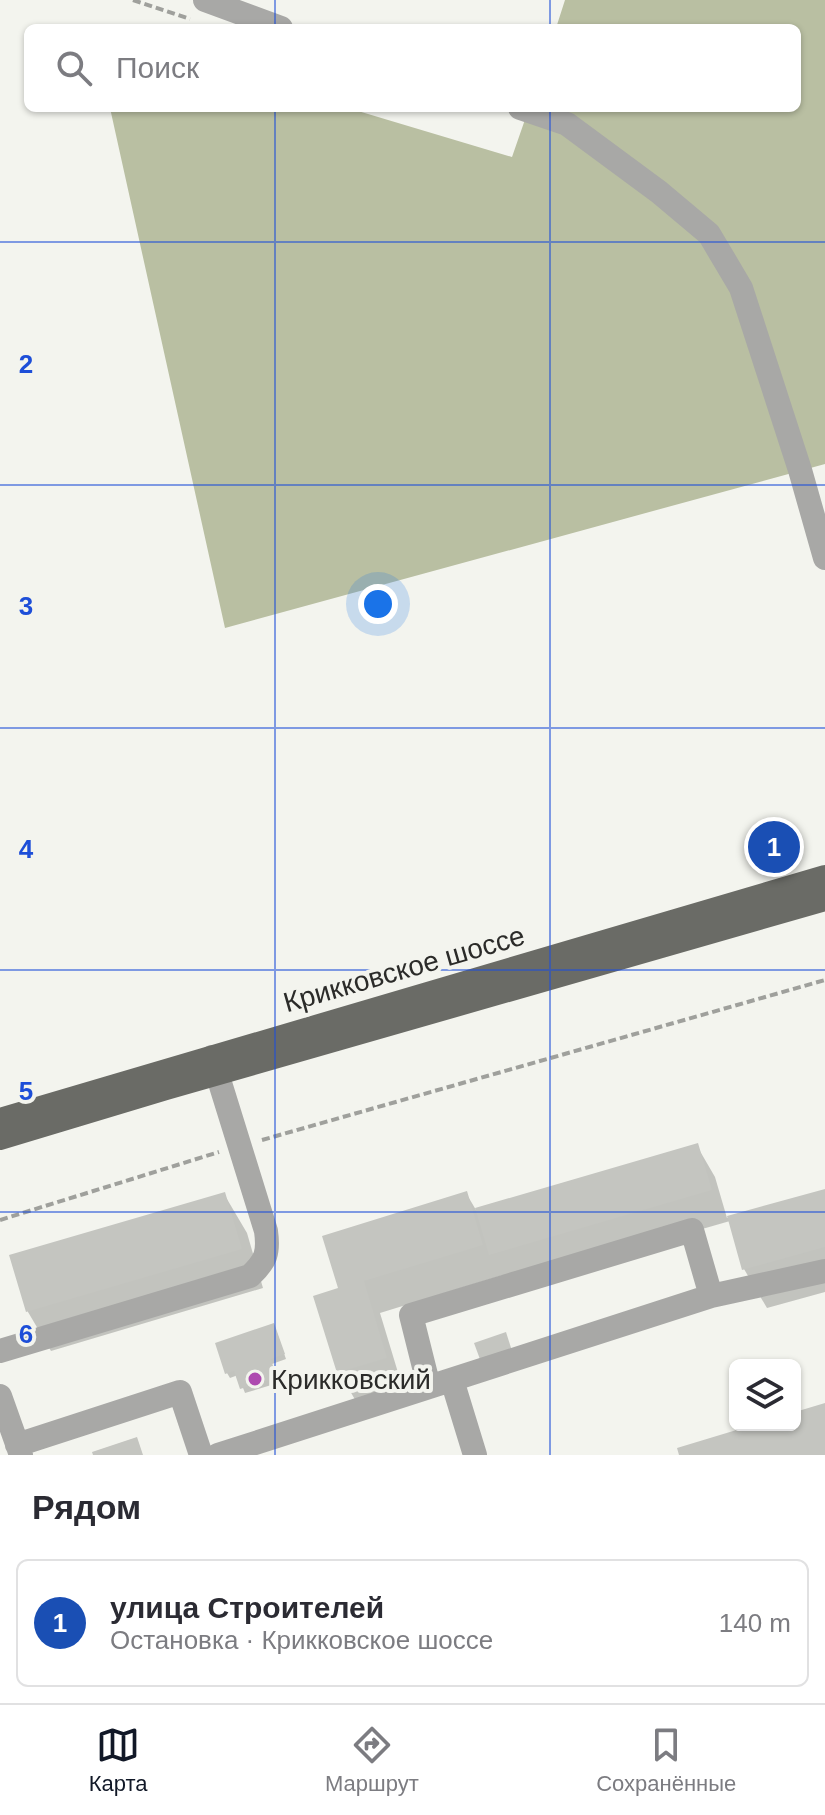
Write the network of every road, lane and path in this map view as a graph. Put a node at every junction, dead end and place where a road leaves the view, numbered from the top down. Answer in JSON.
{"nodes":[{"id":1,"x":133,"y":0,"type":"edge"},
{"id":2,"x":209,"y":7,"type":"edge"},
{"id":3,"x":267,"y":24,"type":"edge"},
{"id":4,"x":532,"y":112,"type":"edge"},
{"id":5,"x":825,"y":558,"type":"edge"},
{"id":6,"x":825,"y":877,"type":"edge"},
{"id":7,"x":825,"y":899,"type":"edge"},
{"id":8,"x":825,"y":980,"type":"edge"},
{"id":9,"x":214,"y":1065,"type":"junction"},
{"id":10,"x":0,"y":1120,"type":"edge"},
{"id":11,"x":0,"y":1138,"type":"edge"},
{"id":12,"x":240,"y":1146,"type":"junction"},
{"id":13,"x":0,"y":1220,"type":"edge"},
{"id":14,"x":824,"y":1276,"type":"edge"},
{"id":15,"x":711,"y":1296,"type":"junction"},
{"id":16,"x":0,"y":1351,"type":"edge"},
{"id":17,"x":440,"y":1384,"type":"junction"},
{"id":18,"x":0,"y":1396,"type":"edge"},
{"id":19,"x":19,"y":1450,"type":"edge"},
{"id":20,"x":201,"y":1455,"type":"edge"},
{"id":21,"x":218,"y":1455,"type":"edge"},
{"id":22,"x":475,"y":1455,"type":"edge"}],
"edges":[{"from":1,"to":2,"type":"path"},
{"from":2,"to":3,"type":"street"},
{"from":4,"to":5,"type":"street"},
{"from":6,"to":9,"type":"main road","name":"Крикковское шоссе"},
{"from":7,"to":9,"type":"main road"},
{"from":8,"to":12,"type":"path"},
{"from":9,"to":10,"type":"main road","name":"Крикковское шоссе"},
{"from":9,"to":11,"type":"main road"},
{"from":9,"to":12,"type":"street"},
{"from":12,"to":13,"type":"path"},
{"from":12,"to":16,"type":"street"},
{"from":14,"to":15,"type":"street"},
{"from":15,"to":17,"type":"street"},
{"from":15,"to":17,"type":"street"},
{"from":17,"to":21,"type":"street"},
{"from":17,"to":22,"type":"street"},
{"from":18,"to":19,"type":"street"},
{"from":19,"to":20,"type":"street"}]}
